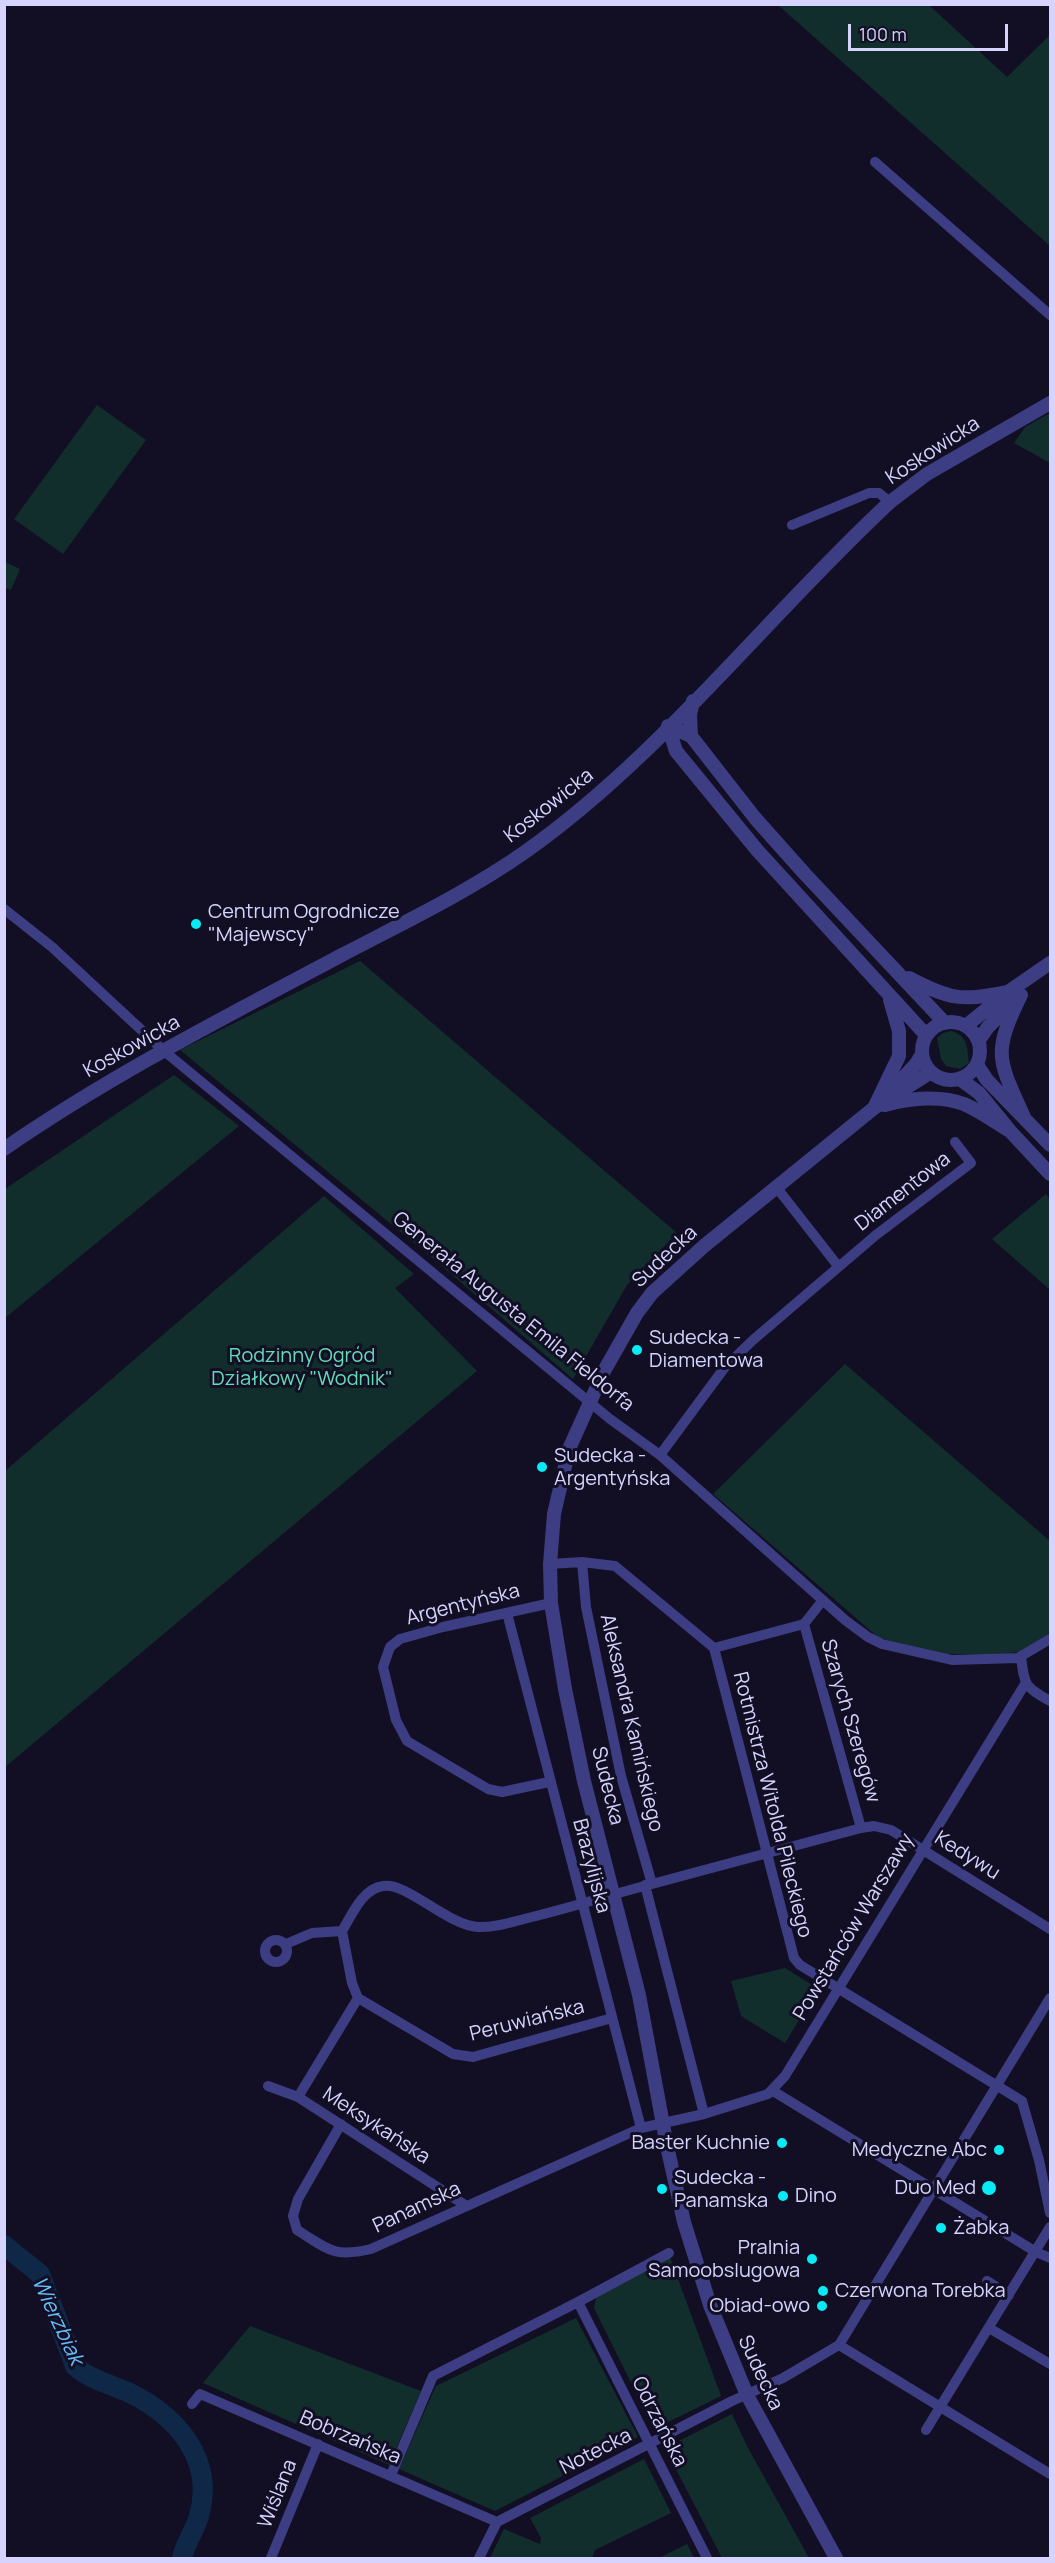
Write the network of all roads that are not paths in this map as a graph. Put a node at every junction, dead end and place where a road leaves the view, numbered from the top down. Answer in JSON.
{"nodes":[{"id":1,"x":875,"y":162,"type":"dead end"},
{"id":2,"x":1050,"y":315,"type":"edge"},
{"id":3,"x":1050,"y":403,"type":"edge"},
{"id":4,"x":890,"y":502,"type":"junction"},
{"id":5,"x":792,"y":525,"type":"dead end"},
{"id":6,"x":693,"y":701,"type":"junction"},
{"id":7,"x":668,"y":726,"type":"junction"},
{"id":8,"x":691,"y":736,"type":"junction"},
{"id":9,"x":647,"y":747,"type":"junction"},
{"id":10,"x":676,"y":751,"type":"junction"},
{"id":11,"x":9,"y":912,"type":"edge"},
{"id":12,"x":1050,"y":965,"type":"edge"},
{"id":13,"x":899,"y":973,"type":"junction"},
{"id":14,"x":1014,"y":994,"type":"junction"},
{"id":15,"x":890,"y":998,"type":"junction"},
{"id":16,"x":944,"y":1022,"type":"junction"},
{"id":17,"x":967,"y":1025,"type":"junction"},
{"id":18,"x":926,"y":1035,"type":"junction"},
{"id":19,"x":979,"y":1040,"type":"junction"},
{"id":20,"x":164,"y":1051,"type":"junction"},
{"id":21,"x":922,"y":1054,"type":"junction"},
{"id":22,"x":977,"y":1065,"type":"junction"},
{"id":23,"x":931,"y":1072,"type":"junction"},
{"id":24,"x":960,"y":1079,"type":"junction"},
{"id":25,"x":874,"y":1108,"type":"junction"},
{"id":26,"x":1024,"y":1117,"type":"junction"},
{"id":27,"x":1010,"y":1131,"type":"junction"},
{"id":28,"x":955,"y":1142,"type":"dead end"},
{"id":29,"x":1050,"y":1145,"type":"edge"},
{"id":30,"x":4,"y":1149,"type":"edge"},
{"id":31,"x":1050,"y":1174,"type":"edge"},
{"id":32,"x":777,"y":1188,"type":"junction"},
{"id":33,"x":838,"y":1266,"type":"junction"},
{"id":34,"x":590,"y":1401,"type":"junction"},
{"id":35,"x":660,"y":1455,"type":"junction"},
{"id":36,"x":582,"y":1562,"type":"junction"},
{"id":37,"x":550,"y":1564,"type":"junction"},
{"id":38,"x":823,"y":1600,"type":"junction"},
{"id":39,"x":551,"y":1603,"type":"junction"},
{"id":40,"x":507,"y":1613,"type":"junction"},
{"id":41,"x":804,"y":1623,"type":"junction"},
{"id":42,"x":1050,"y":1639,"type":"edge"},
{"id":43,"x":714,"y":1648,"type":"junction"},
{"id":44,"x":1021,"y":1656,"type":"junction"},
{"id":45,"x":1025,"y":1684,"type":"junction"},
{"id":46,"x":1050,"y":1701,"type":"edge"},
{"id":47,"x":549,"y":1782,"type":"junction"},
{"id":48,"x":861,"y":1828,"type":"junction"},
{"id":49,"x":923,"y":1850,"type":"junction"},
{"id":50,"x":766,"y":1854,"type":"junction"},
{"id":51,"x":648,"y":1884,"type":"junction"},
{"id":52,"x":613,"y":1894,"type":"junction"},
{"id":53,"x":583,"y":1903,"type":"junction"},
{"id":54,"x":1050,"y":1929,"type":"edge"},
{"id":55,"x":342,"y":1932,"type":"junction"},
{"id":56,"x":286,"y":1944,"type":"dead end"},
{"id":57,"x":837,"y":1988,"type":"junction"},
{"id":58,"x":358,"y":1998,"type":"junction"},
{"id":59,"x":1050,"y":1998,"type":"edge"},
{"id":60,"x":612,"y":2018,"type":"junction"},
{"id":61,"x":268,"y":2086,"type":"dead end"},
{"id":62,"x":996,"y":2086,"type":"junction"},
{"id":63,"x":773,"y":2091,"type":"junction"},
{"id":64,"x":298,"y":2097,"type":"junction"},
{"id":65,"x":704,"y":2114,"type":"junction"},
{"id":66,"x":663,"y":2122,"type":"junction"},
{"id":67,"x":341,"y":2124,"type":"junction"},
{"id":68,"x":641,"y":2128,"type":"junction"},
{"id":69,"x":1048,"y":2185,"type":"edge"},
{"id":70,"x":934,"y":2189,"type":"junction"},
{"id":71,"x":465,"y":2205,"type":"junction"},
{"id":72,"x":1050,"y":2213,"type":"edge"},
{"id":73,"x":1050,"y":2227,"type":"edge"},
{"id":74,"x":1036,"y":2252,"type":"junction"},
{"id":75,"x":669,"y":2253,"type":"dead end"},
{"id":76,"x":1050,"y":2258,"type":"edge"},
{"id":77,"x":987,"y":2281,"type":"dead end"},
{"id":78,"x":1009,"y":2295,"type":"junction"},
{"id":79,"x":578,"y":2302,"type":"junction"},
{"id":80,"x":989,"y":2328,"type":"junction"},
{"id":81,"x":839,"y":2345,"type":"junction"},
{"id":82,"x":1050,"y":2364,"type":"edge"},
{"id":83,"x":747,"y":2395,"type":"junction"},
{"id":84,"x":192,"y":2404,"type":"dead end"},
{"id":85,"x":939,"y":2406,"type":"junction"},
{"id":86,"x":926,"y":2430,"type":"dead end"},
{"id":87,"x":318,"y":2444,"type":"junction"},
{"id":88,"x":650,"y":2444,"type":"junction"},
{"id":89,"x":1050,"y":2474,"type":"edge"},
{"id":90,"x":392,"y":2475,"type":"junction"},
{"id":91,"x":497,"y":2522,"type":"junction"},
{"id":92,"x":271,"y":2559,"type":"edge"},
{"id":93,"x":479,"y":2559,"type":"edge"},
{"id":94,"x":707,"y":2559,"type":"edge"},
{"id":95,"x":836,"y":2559,"type":"edge"}],
"edges":[{"from":1,"to":2,"type":"street"},
{"from":3,"to":4,"type":"street","name":"Koskowicka"},
{"from":4,"to":5,"type":"street"},
{"from":4,"to":6,"type":"street","name":"Koskowicka"},
{"from":6,"to":7,"type":"street","name":"Koskowicka"},
{"from":6,"to":8,"type":"street"},
{"from":7,"to":8,"type":"street"},
{"from":7,"to":9,"type":"street","name":"Koskowicka"},
{"from":7,"to":10,"type":"street"},
{"from":8,"to":13,"type":"street"},
{"from":9,"to":10,"type":"street"},
{"from":9,"to":20,"type":"street","name":"Koskowicka"},
{"from":10,"to":15,"type":"street"},
{"from":11,"to":20,"type":"street","name":"Generała Augusta Emila Fieldorfa"},
{"from":12,"to":14,"type":"street"},
{"from":13,"to":14,"type":"street"},
{"from":13,"to":16,"type":"street"},
{"from":14,"to":17,"type":"street"},
{"from":14,"to":19,"type":"street"},
{"from":14,"to":26,"type":"street"},
{"from":15,"to":18,"type":"street"},
{"from":15,"to":25,"type":"street"},
{"from":16,"to":17,"type":"street"},
{"from":16,"to":18,"type":"street"},
{"from":17,"to":19,"type":"street"},
{"from":18,"to":21,"type":"street"},
{"from":19,"to":22,"type":"street"},
{"from":20,"to":30,"type":"street","name":"Koskowicka"},
{"from":20,"to":34,"type":"street","name":"Generała Augusta Emila Fieldorfa"},
{"from":21,"to":23,"type":"street"},
{"from":21,"to":25,"type":"street","name":"Sudecka"},
{"from":22,"to":24,"type":"street"},
{"from":22,"to":26,"type":"street"},
{"from":23,"to":24,"type":"street"},
{"from":23,"to":25,"type":"street","name":"Sudecka"},
{"from":24,"to":27,"type":"street"},
{"from":25,"to":27,"type":"street"},
{"from":25,"to":32,"type":"street","name":"Sudecka"},
{"from":26,"to":29,"type":"street"},
{"from":27,"to":31,"type":"street"},
{"from":28,"to":33,"type":"street","name":"Diamentowa"},
{"from":32,"to":33,"type":"street"},
{"from":32,"to":34,"type":"street","name":"Sudecka"},
{"from":33,"to":35,"type":"street","name":"Diamentowa"},
{"from":34,"to":35,"type":"street","name":"Generała Augusta Emila Fieldorfa"},
{"from":34,"to":37,"type":"street","name":"Sudecka"},
{"from":35,"to":38,"type":"street","name":"Generała Augusta Emila Fieldorfa"},
{"from":36,"to":37,"type":"street"},
{"from":36,"to":43,"type":"street"},
{"from":36,"to":51,"type":"street","name":"Aleksandra Kamińskiego"},
{"from":37,"to":39,"type":"street","name":"Sudecka"},
{"from":38,"to":41,"type":"street","name":"Szarych Szeregów"},
{"from":38,"to":44,"type":"street","name":"Generała Augusta Emila Fieldorfa"},
{"from":39,"to":40,"type":"street","name":"Argentyńska"},
{"from":39,"to":52,"type":"street","name":"Sudecka"},
{"from":40,"to":47,"type":"street","name":"Brazylijska"},
{"from":40,"to":47,"type":"street","name":"Argentyńska"},
{"from":41,"to":43,"type":"street","name":"Szarych Szeregów"},
{"from":41,"to":48,"type":"street","name":"Szarych Szeregów"},
{"from":42,"to":44,"type":"street","name":"Generała Augusta Emila Fieldorfa"},
{"from":43,"to":50,"type":"street","name":"Rotmistrza Witolda Pileckiego"},
{"from":44,"to":45,"type":"street"},
{"from":45,"to":46,"type":"street"},
{"from":45,"to":49,"type":"street","name":"Powstańców Warszawy"},
{"from":47,"to":53,"type":"street","name":"Brazylijska"},
{"from":48,"to":49,"type":"street","name":"Kedywu"},
{"from":48,"to":50,"type":"street","name":"Kedywu"},
{"from":49,"to":54,"type":"street","name":"Kedywu"},
{"from":49,"to":57,"type":"street","name":"Powstańców Warszawy"},
{"from":50,"to":51,"type":"street","name":"Kedywu"},
{"from":50,"to":57,"type":"street","name":"Rotmistrza Witolda Pileckiego"},
{"from":51,"to":52,"type":"street"},
{"from":51,"to":65,"type":"street","name":"Aleksandra Kamińskiego"},
{"from":52,"to":53,"type":"street"},
{"from":52,"to":66,"type":"street","name":"Sudecka"},
{"from":53,"to":55,"type":"street"},
{"from":53,"to":60,"type":"street","name":"Brazylijska"},
{"from":55,"to":56,"type":"street"},
{"from":55,"to":58,"type":"street"},
{"from":57,"to":62,"type":"street","name":"Rotmistrza Witolda Pileckiego"},
{"from":57,"to":63,"type":"street","name":"Powstańców Warszawy"},
{"from":58,"to":60,"type":"street","name":"Peruwiańska"},
{"from":58,"to":64,"type":"street","name":"Meksykańska"},
{"from":59,"to":62,"type":"street"},
{"from":60,"to":68,"type":"street","name":"Brazylijska"},
{"from":61,"to":64,"type":"street","name":"Meksykańska"},
{"from":62,"to":69,"type":"street","name":"Rotmistrza Witolda Pileckiego"},
{"from":62,"to":70,"type":"street"},
{"from":63,"to":65,"type":"street"},
{"from":63,"to":70,"type":"street"},
{"from":64,"to":67,"type":"street","name":"Meksykańska"},
{"from":65,"to":66,"type":"street"},
{"from":66,"to":68,"type":"street","name":"Panamska"},
{"from":66,"to":83,"type":"street","name":"Sudecka"},
{"from":67,"to":71,"type":"street","name":"Meksykańska"},
{"from":67,"to":71,"type":"street","name":"Panamska"},
{"from":68,"to":71,"type":"street","name":"Panamska"},
{"from":69,"to":72,"type":"street","name":"Rotmistrza Witolda Pileckiego"},
{"from":70,"to":74,"type":"street"},
{"from":70,"to":81,"type":"street"},
{"from":73,"to":74,"type":"street"},
{"from":74,"to":76,"type":"street"},
{"from":74,"to":78,"type":"street"},
{"from":75,"to":79,"type":"street"},
{"from":77,"to":78,"type":"street"},
{"from":78,"to":80,"type":"street"},
{"from":79,"to":88,"type":"street","name":"Odrzańska"},
{"from":79,"to":90,"type":"street"},
{"from":80,"to":82,"type":"street"},
{"from":80,"to":85,"type":"street"},
{"from":81,"to":83,"type":"street","name":"Notecka"},
{"from":81,"to":85,"type":"street"},
{"from":83,"to":88,"type":"street","name":"Notecka"},
{"from":83,"to":95,"type":"street","name":"Sudecka"},
{"from":84,"to":87,"type":"street","name":"Bobrzańska"},
{"from":85,"to":86,"type":"street"},
{"from":85,"to":89,"type":"street"},
{"from":87,"to":90,"type":"street","name":"Bobrzańska"},
{"from":87,"to":92,"type":"street","name":"Wiślana"},
{"from":88,"to":91,"type":"street","name":"Notecka"},
{"from":88,"to":94,"type":"street","name":"Odrzańska"},
{"from":90,"to":91,"type":"street","name":"Bobrzańska"},
{"from":91,"to":93,"type":"street"}]}
